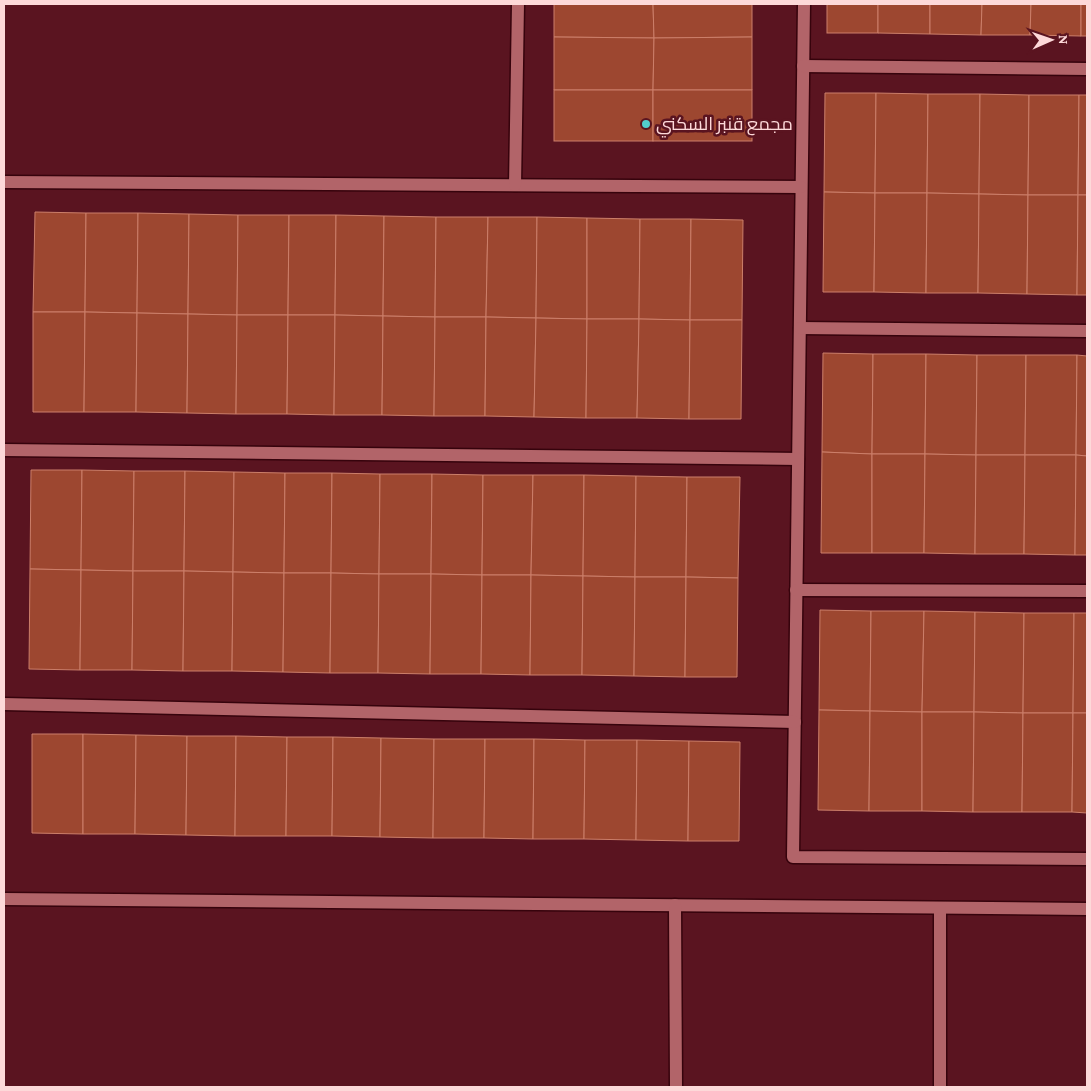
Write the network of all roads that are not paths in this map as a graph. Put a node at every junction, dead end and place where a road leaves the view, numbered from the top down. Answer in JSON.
{"nodes":[{"id":1,"x":518,"y":4,"type":"edge"},
{"id":2,"x":804,"y":4,"type":"edge"},
{"id":3,"x":803,"y":66,"type":"junction"},
{"id":4,"x":1087,"y":69,"type":"edge"},
{"id":5,"x":4,"y":182,"type":"edge"},
{"id":6,"x":515,"y":186,"type":"junction"},
{"id":7,"x":801,"y":187,"type":"junction"},
{"id":8,"x":800,"y":328,"type":"junction"},
{"id":9,"x":1087,"y":331,"type":"edge"},
{"id":10,"x":4,"y":450,"type":"edge"},
{"id":11,"x":798,"y":459,"type":"junction"},
{"id":12,"x":796,"y":590,"type":"junction"},
{"id":13,"x":1087,"y":592,"type":"edge"},
{"id":14,"x":4,"y":704,"type":"edge"},
{"id":15,"x":795,"y":722,"type":"junction"},
{"id":16,"x":1087,"y":859,"type":"edge"},
{"id":17,"x":4,"y":899,"type":"edge"},
{"id":18,"x":676,"y":906,"type":"junction"},
{"id":19,"x":940,"y":908,"type":"junction"},
{"id":20,"x":1087,"y":910,"type":"edge"},
{"id":21,"x":676,"y":1087,"type":"edge"},
{"id":22,"x":940,"y":1087,"type":"edge"}],
"edges":[{"from":1,"to":6,"type":"street"},
{"from":2,"to":3,"type":"street"},
{"from":3,"to":4,"type":"street"},
{"from":3,"to":7,"type":"street"},
{"from":5,"to":6,"type":"street"},
{"from":6,"to":7,"type":"street"},
{"from":7,"to":8,"type":"street"},
{"from":8,"to":9,"type":"street"},
{"from":8,"to":11,"type":"street"},
{"from":10,"to":11,"type":"street"},
{"from":11,"to":12,"type":"street"},
{"from":12,"to":13,"type":"street"},
{"from":12,"to":15,"type":"street"},
{"from":14,"to":15,"type":"street"},
{"from":15,"to":16,"type":"street"},
{"from":17,"to":18,"type":"street"},
{"from":18,"to":19,"type":"street"},
{"from":18,"to":21,"type":"street"},
{"from":19,"to":20,"type":"street"},
{"from":19,"to":22,"type":"street"}]}
